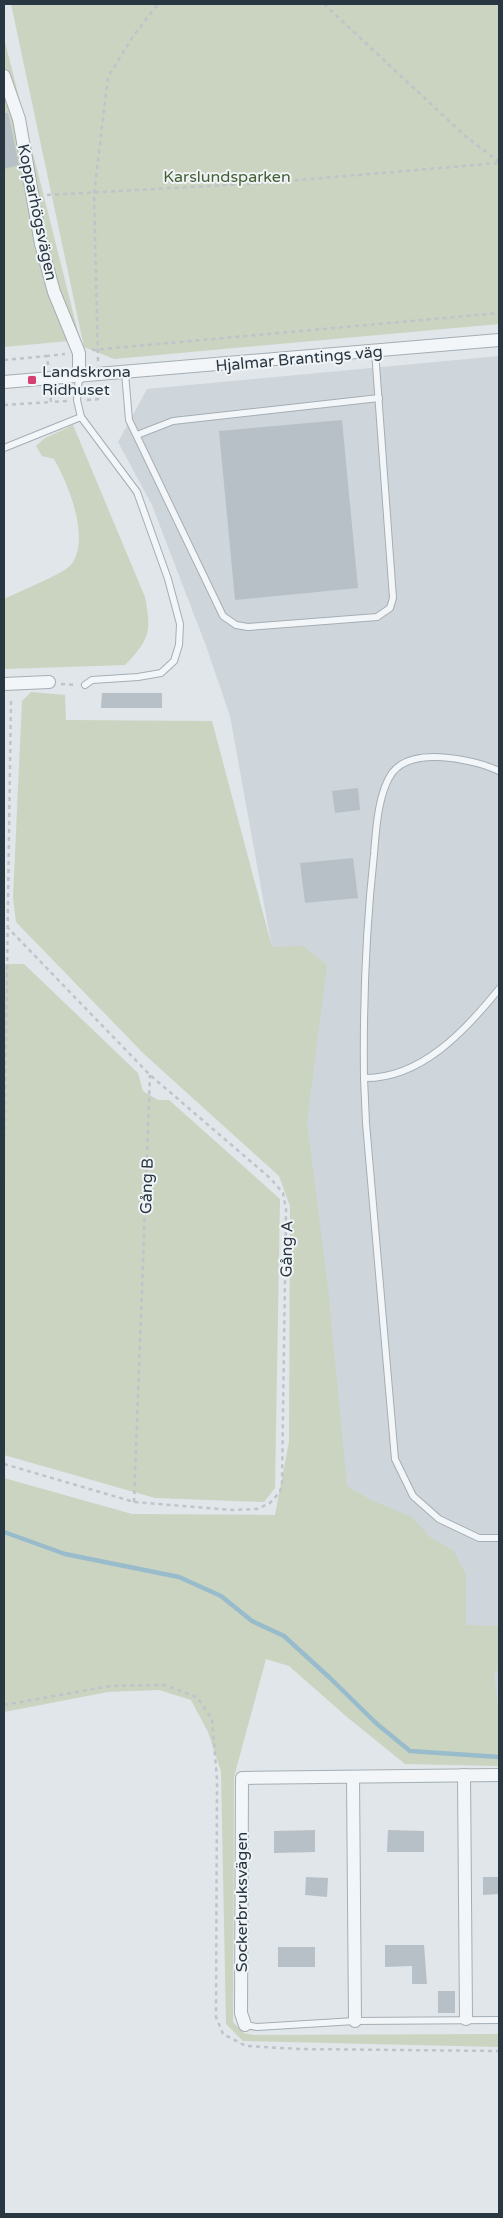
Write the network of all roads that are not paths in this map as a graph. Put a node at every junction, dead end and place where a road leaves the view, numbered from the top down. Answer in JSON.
{"nodes":[{"id":1,"x":4,"y":76,"type":"edge"},
{"id":2,"x":499,"y":340,"type":"edge"},
{"id":3,"x":375,"y":351,"type":"junction"},
{"id":4,"x":125,"y":373,"type":"junction"},
{"id":5,"x":79,"y":377,"type":"junction"},
{"id":6,"x":4,"y":382,"type":"edge"},
{"id":7,"x":379,"y":398,"type":"junction"},
{"id":8,"x":81,"y":417,"type":"junction"},
{"id":9,"x":137,"y":435,"type":"junction"},
{"id":10,"x":4,"y":448,"type":"edge"},
{"id":11,"x":48,"y":682,"type":"road end"},
{"id":12,"x":8,"y":684,"type":"edge"},
{"id":13,"x":85,"y":685,"type":"road end"},
{"id":14,"x":499,"y":771,"type":"edge"},
{"id":15,"x":499,"y":989,"type":"edge"},
{"id":16,"x":364,"y":1078,"type":"junction"},
{"id":17,"x":499,"y":1538,"type":"edge"},
{"id":18,"x":464,"y":1775,"type":"junction"},
{"id":19,"x":499,"y":1775,"type":"edge"},
{"id":20,"x":353,"y":1777,"type":"junction"},
{"id":21,"x":466,"y":2019,"type":"junction"},
{"id":22,"x":499,"y":2020,"type":"edge"},
{"id":23,"x":355,"y":2021,"type":"junction"},
{"id":24,"x":245,"y":2025,"type":"joint"}],
"edges":[{"from":1,"to":5,"type":"street","name":"Kopparhögsvägen"},
{"from":2,"to":3,"type":"street","name":"Hjalmar Brantings väg"},
{"from":3,"to":4,"type":"street","name":"Hjalmar Brantings väg"},
{"from":3,"to":7,"type":"lane"},
{"from":4,"to":5,"type":"street","name":"Hjalmar Brantings väg"},
{"from":4,"to":9,"type":"lane"},
{"from":5,"to":6,"type":"street","name":"Hjalmar Brantings väg"},
{"from":5,"to":8,"type":"lane"},
{"from":7,"to":9,"type":"lane"},
{"from":7,"to":9,"type":"lane"},
{"from":8,"to":10,"type":"lane"},
{"from":8,"to":13,"type":"lane"},
{"from":11,"to":12,"type":"street"},
{"from":14,"to":16,"type":"lane"},
{"from":15,"to":16,"type":"lane"},
{"from":16,"to":17,"type":"lane"},
{"from":18,"to":19,"type":"street","name":"Sockerbruksvägen"},
{"from":18,"to":20,"type":"street","name":"Sockerbruksvägen"},
{"from":18,"to":21,"type":"street"},
{"from":20,"to":23,"type":"street"},
{"from":20,"to":24,"type":"street","name":"Sockerbruksvägen"},
{"from":21,"to":22,"type":"lane","name":"Sockerbruksvägen"},
{"from":21,"to":23,"type":"lane","name":"Sockerbruksvägen"},
{"from":23,"to":24,"type":"lane","name":"Sockerbruksvägen"}]}
